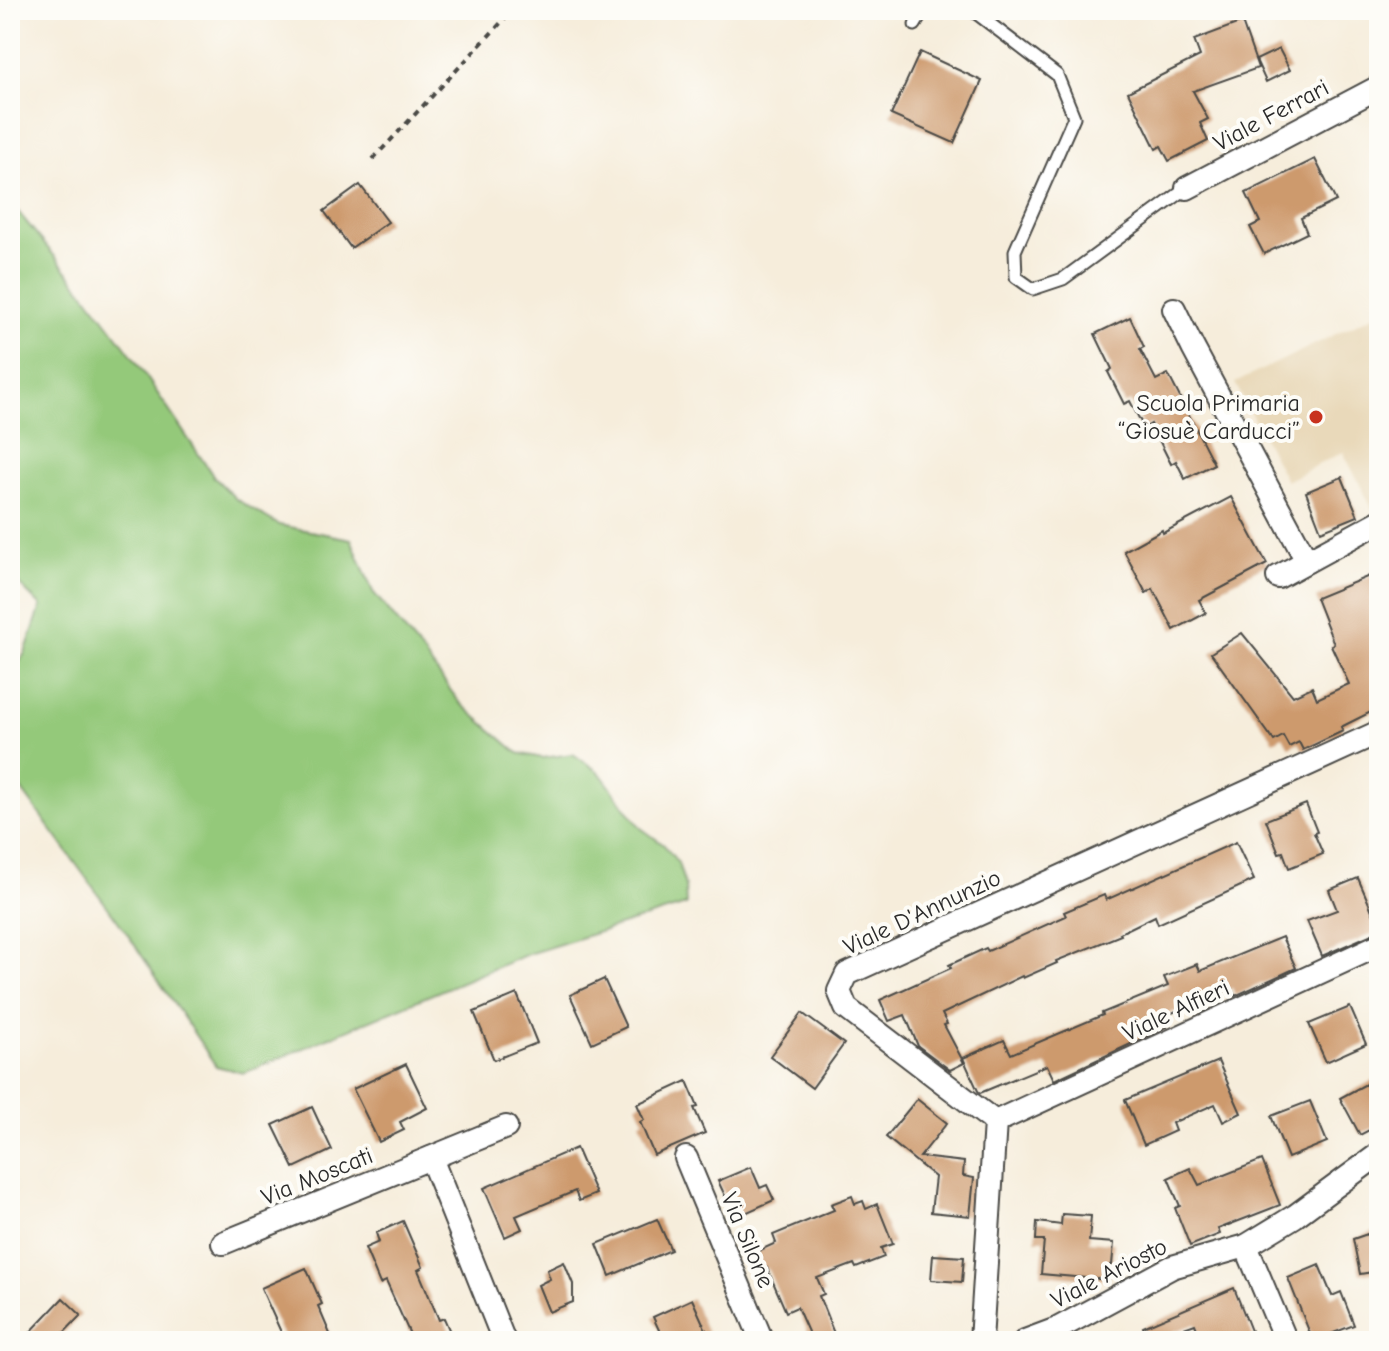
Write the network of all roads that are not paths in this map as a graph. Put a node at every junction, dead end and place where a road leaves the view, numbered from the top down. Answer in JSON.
{"nodes":[{"id":1,"x":924,"y":10,"type":"edge"},
{"id":2,"x":972,"y":10,"type":"edge"},
{"id":3,"x":915,"y":25,"type":"dead end"},
{"id":4,"x":1379,"y":87,"type":"edge"},
{"id":5,"x":1187,"y":188,"type":"joint"},
{"id":6,"x":1174,"y":309,"type":"dead end"},
{"id":7,"x":1379,"y":522,"type":"edge"},
{"id":8,"x":1307,"y":561,"type":"junction"},
{"id":9,"x":1278,"y":577,"type":"dead end"},
{"id":10,"x":1379,"y":732,"type":"edge"},
{"id":11,"x":1379,"y":945,"type":"edge"},
{"id":12,"x":995,"y":1122,"type":"junction"},
{"id":13,"x":506,"y":1127,"type":"dead end"},
{"id":14,"x":1379,"y":1154,"type":"edge"},
{"id":15,"x":431,"y":1158,"type":"junction"},
{"id":16,"x":686,"y":1158,"type":"dead end"},
{"id":17,"x":223,"y":1243,"type":"dead end"},
{"id":18,"x":1246,"y":1246,"type":"junction"},
{"id":19,"x":504,"y":1341,"type":"edge"},
{"id":20,"x":762,"y":1341,"type":"edge"},
{"id":21,"x":981,"y":1341,"type":"edge"},
{"id":22,"x":1025,"y":1341,"type":"edge"},
{"id":23,"x":1286,"y":1341,"type":"edge"}],
"edges":[{"from":1,"to":3,"type":"lane"},
{"from":2,"to":5,"type":"lane"},
{"from":4,"to":5,"type":"street","name":"Viale Ferrari"},
{"from":6,"to":8,"type":"street"},
{"from":7,"to":8,"type":"street"},
{"from":8,"to":9,"type":"street"},
{"from":10,"to":12,"type":"street","name":"Viale D'Annunzio"},
{"from":11,"to":12,"type":"street","name":"Viale Alfieri"},
{"from":12,"to":21,"type":"street"},
{"from":13,"to":15,"type":"street","name":"Via Moscati"},
{"from":14,"to":18,"type":"street","name":"Viale Ariosto"},
{"from":15,"to":17,"type":"street","name":"Via Moscati"},
{"from":15,"to":19,"type":"street"},
{"from":16,"to":20,"type":"street","name":"Via Silone"},
{"from":18,"to":22,"type":"street","name":"Viale Ariosto"},
{"from":18,"to":23,"type":"street"}]}
